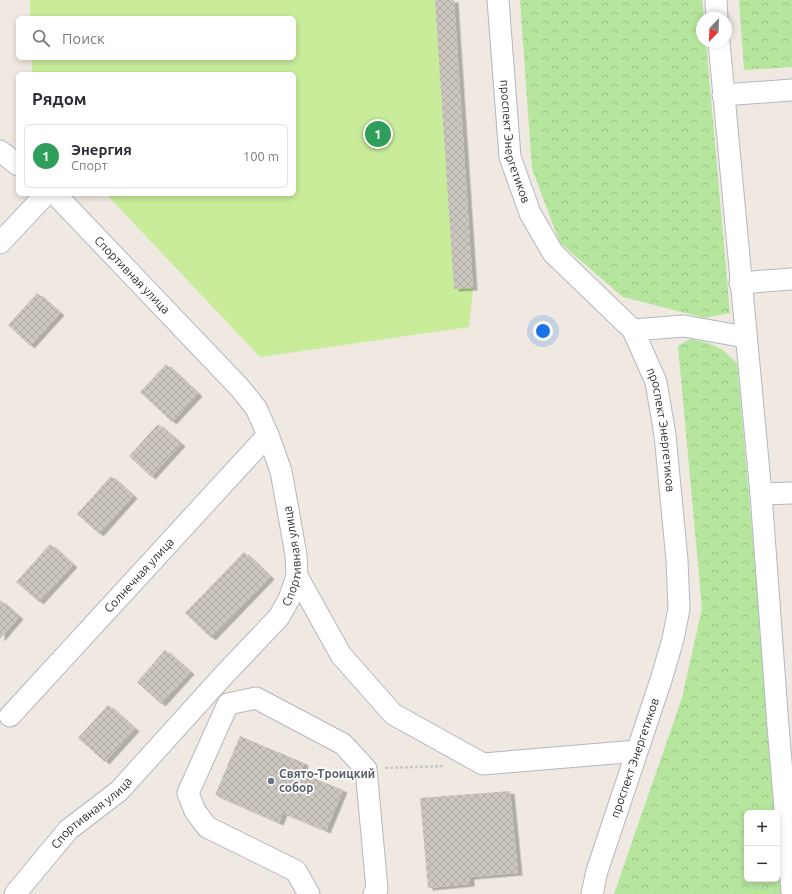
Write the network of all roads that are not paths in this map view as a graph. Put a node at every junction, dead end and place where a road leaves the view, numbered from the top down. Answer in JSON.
{"nodes":[{"id":1,"x":498,"y":0,"type":"edge"},
{"id":2,"x":716,"y":0,"type":"edge"},
{"id":3,"x":717,"y":12,"type":"edge"},
{"id":4,"x":719,"y":48,"type":"edge"},
{"id":5,"x":792,"y":90,"type":"edge"},
{"id":6,"x":723,"y":95,"type":"junction"},
{"id":7,"x":0,"y":151,"type":"edge"},
{"id":8,"x":16,"y":163,"type":"edge"},
{"id":9,"x":44,"y":196,"type":"edge"},
{"id":10,"x":56,"y":196,"type":"edge"},
{"id":11,"x":0,"y":243,"type":"edge"},
{"id":12,"x":792,"y":278,"type":"edge"},
{"id":13,"x":740,"y":283,"type":"junction"},
{"id":14,"x":633,"y":330,"type":"junction"},
{"id":15,"x":746,"y":337,"type":"junction"},
{"id":16,"x":268,"y":435,"type":"junction"},
{"id":17,"x":792,"y":493,"type":"edge"},
{"id":18,"x":761,"y":494,"type":"junction"},
{"id":19,"x":297,"y":576,"type":"junction"},
{"id":20,"x":223,"y":676,"type":"junction"},
{"id":21,"x":256,"y":698,"type":"junction"},
{"id":22,"x":10,"y":716,"type":"dead end"},
{"id":23,"x":637,"y":751,"type":"junction"},
{"id":24,"x":792,"y":891,"type":"edge"},
{"id":25,"x":15,"y":894,"type":"edge"},
{"id":26,"x":309,"y":894,"type":"edge"},
{"id":27,"x":374,"y":894,"type":"edge"},
{"id":28,"x":592,"y":894,"type":"edge"}],
"edges":[{"from":1,"to":14,"type":"street","name":"проспект Энергетиков"},
{"from":2,"to":3,"type":"street"},
{"from":4,"to":6,"type":"street"},
{"from":5,"to":6,"type":"street"},
{"from":6,"to":13,"type":"street"},
{"from":7,"to":8,"type":"street"},
{"from":9,"to":11,"type":"street"},
{"from":10,"to":16,"type":"street","name":"Спортивная улица"},
{"from":12,"to":13,"type":"street"},
{"from":13,"to":15,"type":"street"},
{"from":14,"to":15,"type":"street"},
{"from":14,"to":23,"type":"street","name":"проспект Энергетиков"},
{"from":15,"to":18,"type":"street"},
{"from":16,"to":19,"type":"street","name":"Спортивная улица"},
{"from":16,"to":22,"type":"street","name":"Солнечная улица"},
{"from":17,"to":18,"type":"street"},
{"from":18,"to":24,"type":"street"},
{"from":19,"to":20,"type":"street","name":"Спортивная улица"},
{"from":19,"to":23,"type":"street"},
{"from":20,"to":21,"type":"street"},
{"from":20,"to":25,"type":"street","name":"Спортивная улица"},
{"from":21,"to":26,"type":"street"},
{"from":21,"to":27,"type":"street"},
{"from":23,"to":28,"type":"street","name":"проспект Энергетиков"}]}
